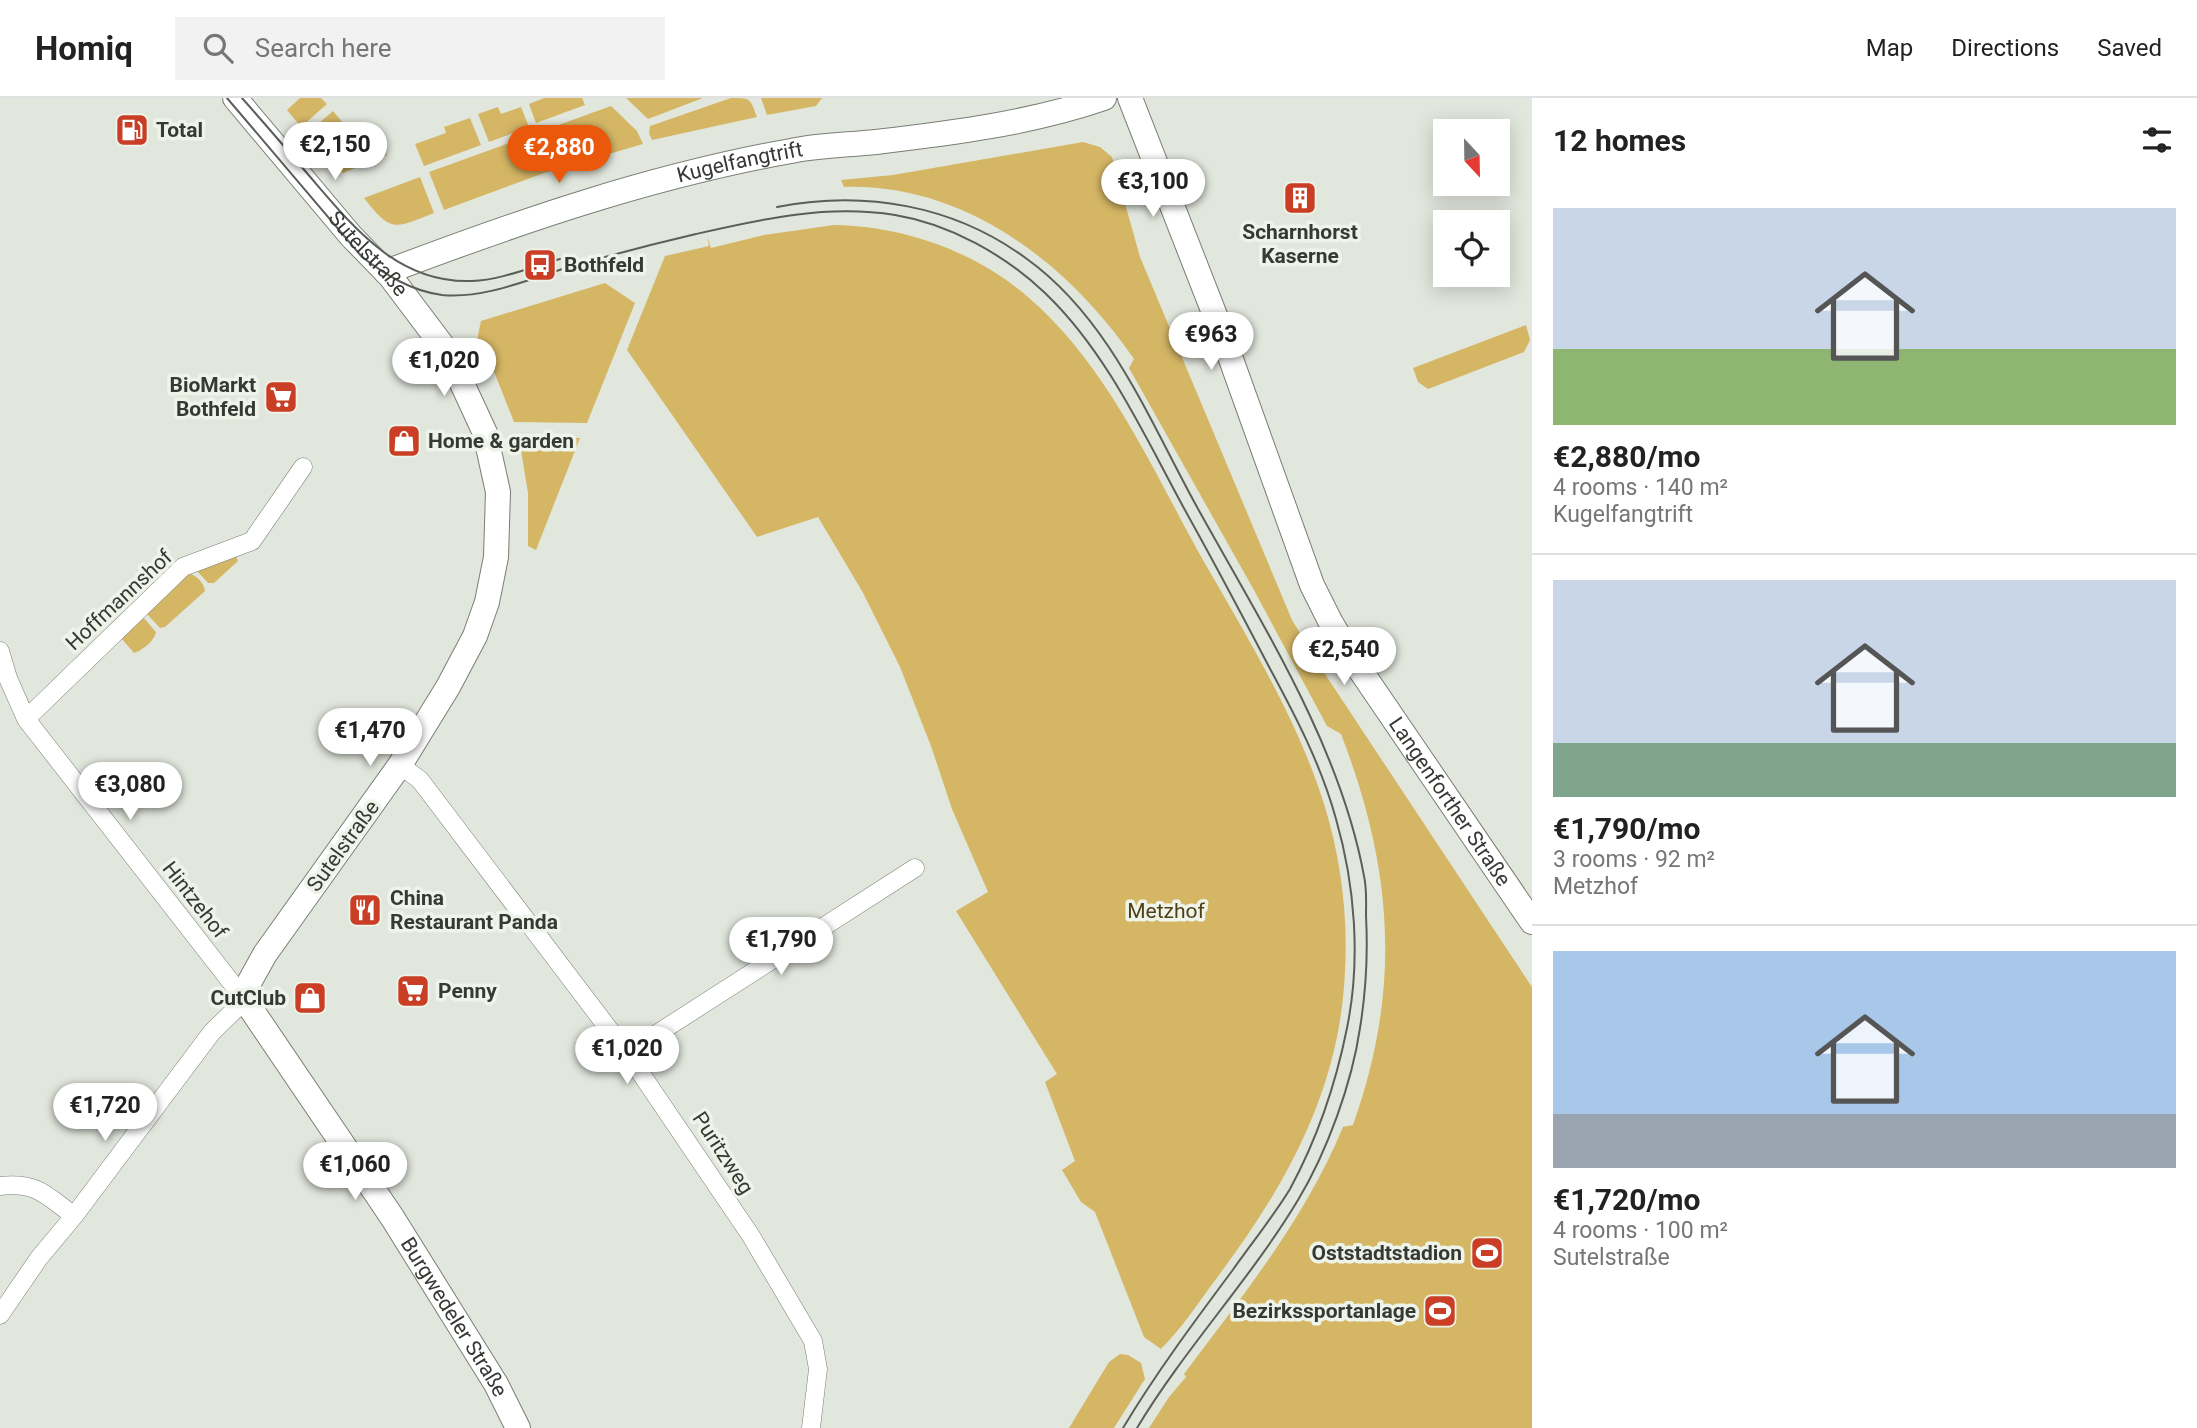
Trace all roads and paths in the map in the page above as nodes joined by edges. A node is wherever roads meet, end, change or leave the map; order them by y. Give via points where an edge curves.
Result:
1 (235, 98) edge
2 (1104, 98) edge
3 (1130, 98) edge
4 (386, 272) junction
5 (303, 467) dead end
6 (0, 651) edge
7 (26, 719) junction
8 (400, 765) junction
9 (915, 868) dead end
10 (1532, 922) edge
11 (245, 1000) junction
12 (627, 1053) junction
13 (0, 1186) edge
14 (75, 1216) junction
15 (0, 1315) edge
16 (518, 1428) edge
17 (811, 1428) edge

1 - 4 main road, Sutelstraße
2 - 4 main road, Kugelfangtrift via 1024,119 816,146 655,181 549,212
3 - 10 main road, Langenforther Straße via 1308,573 1331,623
4 - 8 main road, Sutelstraße via 448,353 485,433 498,492 496,557 475,636
5 - 7 street, Hoffmannshof via 252,541 183,567
6 - 7 street, Hintzehof
7 - 11 street, Hintzehof
8 - 11 main road, Sutelstraße via 265,954
8 - 12 street, Puritzweg via 420,780
9 - 12 street
11 - 14 street, Sutelstraße via 212,1032
11 - 16 main road, Burgwedeler Straße via 392,1217 497,1385
12 - 17 street, Puritzweg via 751,1236 813,1341 818,1369
13 - 14 street via 26,1184
14 - 15 street, Sutelstraße

